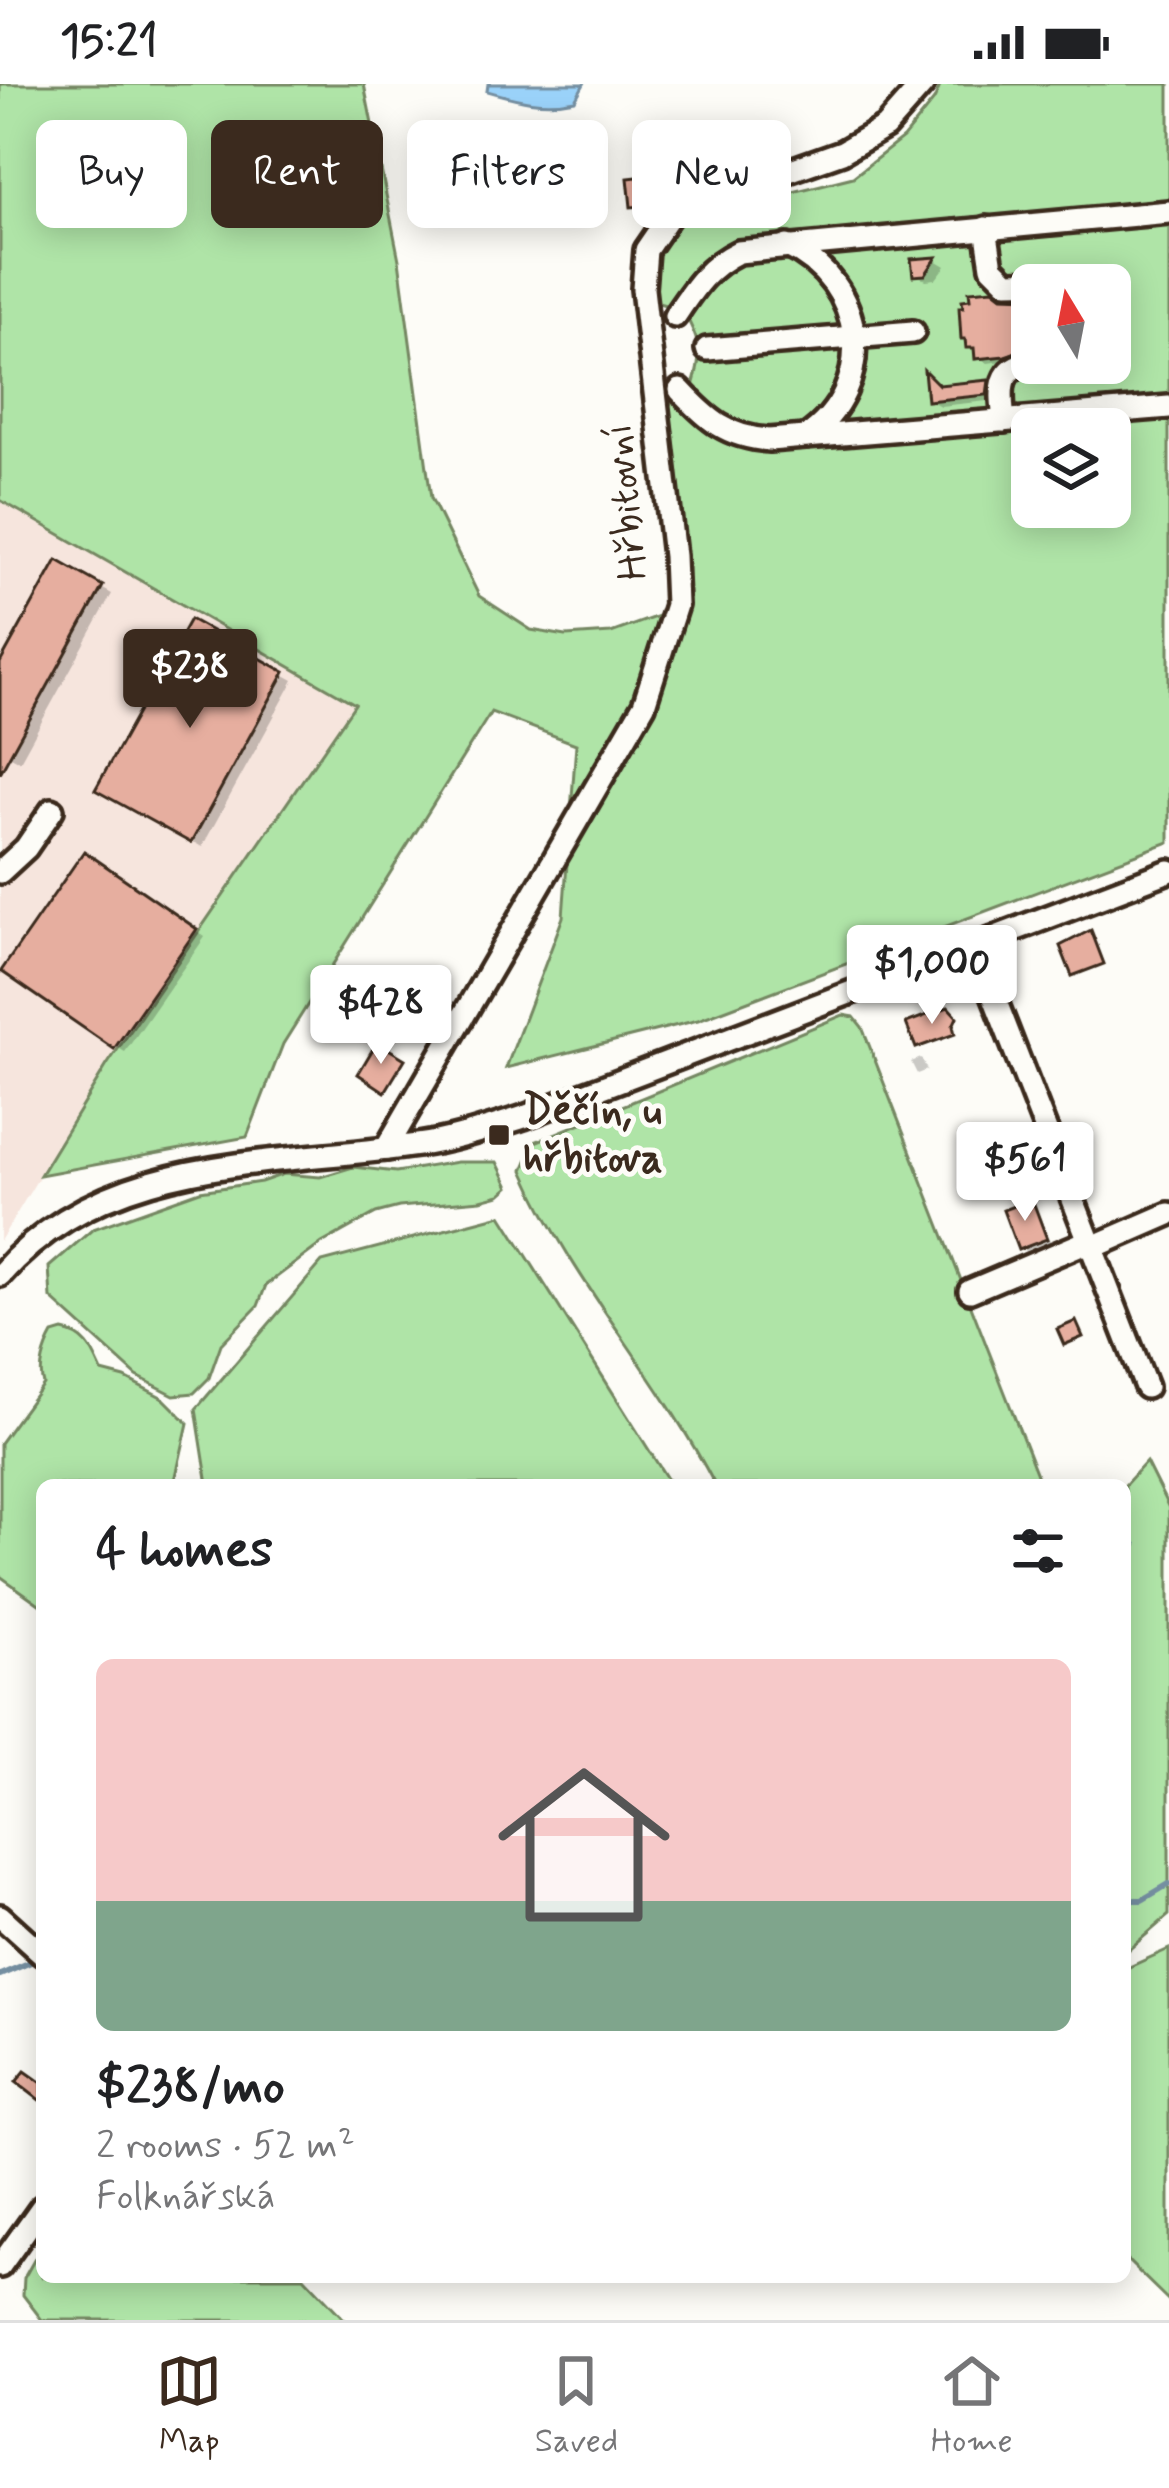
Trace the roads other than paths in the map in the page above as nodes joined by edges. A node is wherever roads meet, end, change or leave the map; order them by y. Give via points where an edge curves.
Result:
1 (923, 84) edge
2 (1169, 212) edge
3 (986, 228) junction
4 (787, 246) junction
5 (1011, 282) edge
6 (675, 316) dead end
7 (913, 332) dead end
8 (856, 337) junction
9 (707, 349) dead end
10 (1011, 369) edge
11 (680, 390) dead end
12 (1169, 407) edge
13 (1004, 421) junction
14 (806, 438) junction
15 (52, 811) dead end
16 (1169, 871) edge
17 (0, 872) edge
18 (973, 943) junction
19 (386, 1149) junction
20 (1169, 1214) edge
21 (1090, 1245) junction
22 (0, 1275) edge
23 (970, 1291) dead end
24 (1146, 1387) dead end
25 (0, 1916) edge
26 (36, 1949) edge
27 (36, 2215) edge
28 (0, 2266) edge

1 - 19 street, Hřbitovní via 885,128 842,152 672,212 646,250 676,605 644,705
2 - 3 street
3 - 4 street
3 - 5 street via 992,267
4 - 6 street via 719,261
4 - 8 street via 834,281
7 - 8 street
8 - 9 street
8 - 14 street via 845,394
10 - 13 street via 1000,386
11 - 14 street via 708,420 742,438
12 - 13 street
13 - 14 street
15 - 17 street
16 - 18 street
18 - 19 street via 524,1118
18 - 21 street
19 - 22 street via 248,1160 158,1180 50,1230
20 - 21 street
21 - 23 street
21 - 24 street
25 - 26 street
27 - 28 street

